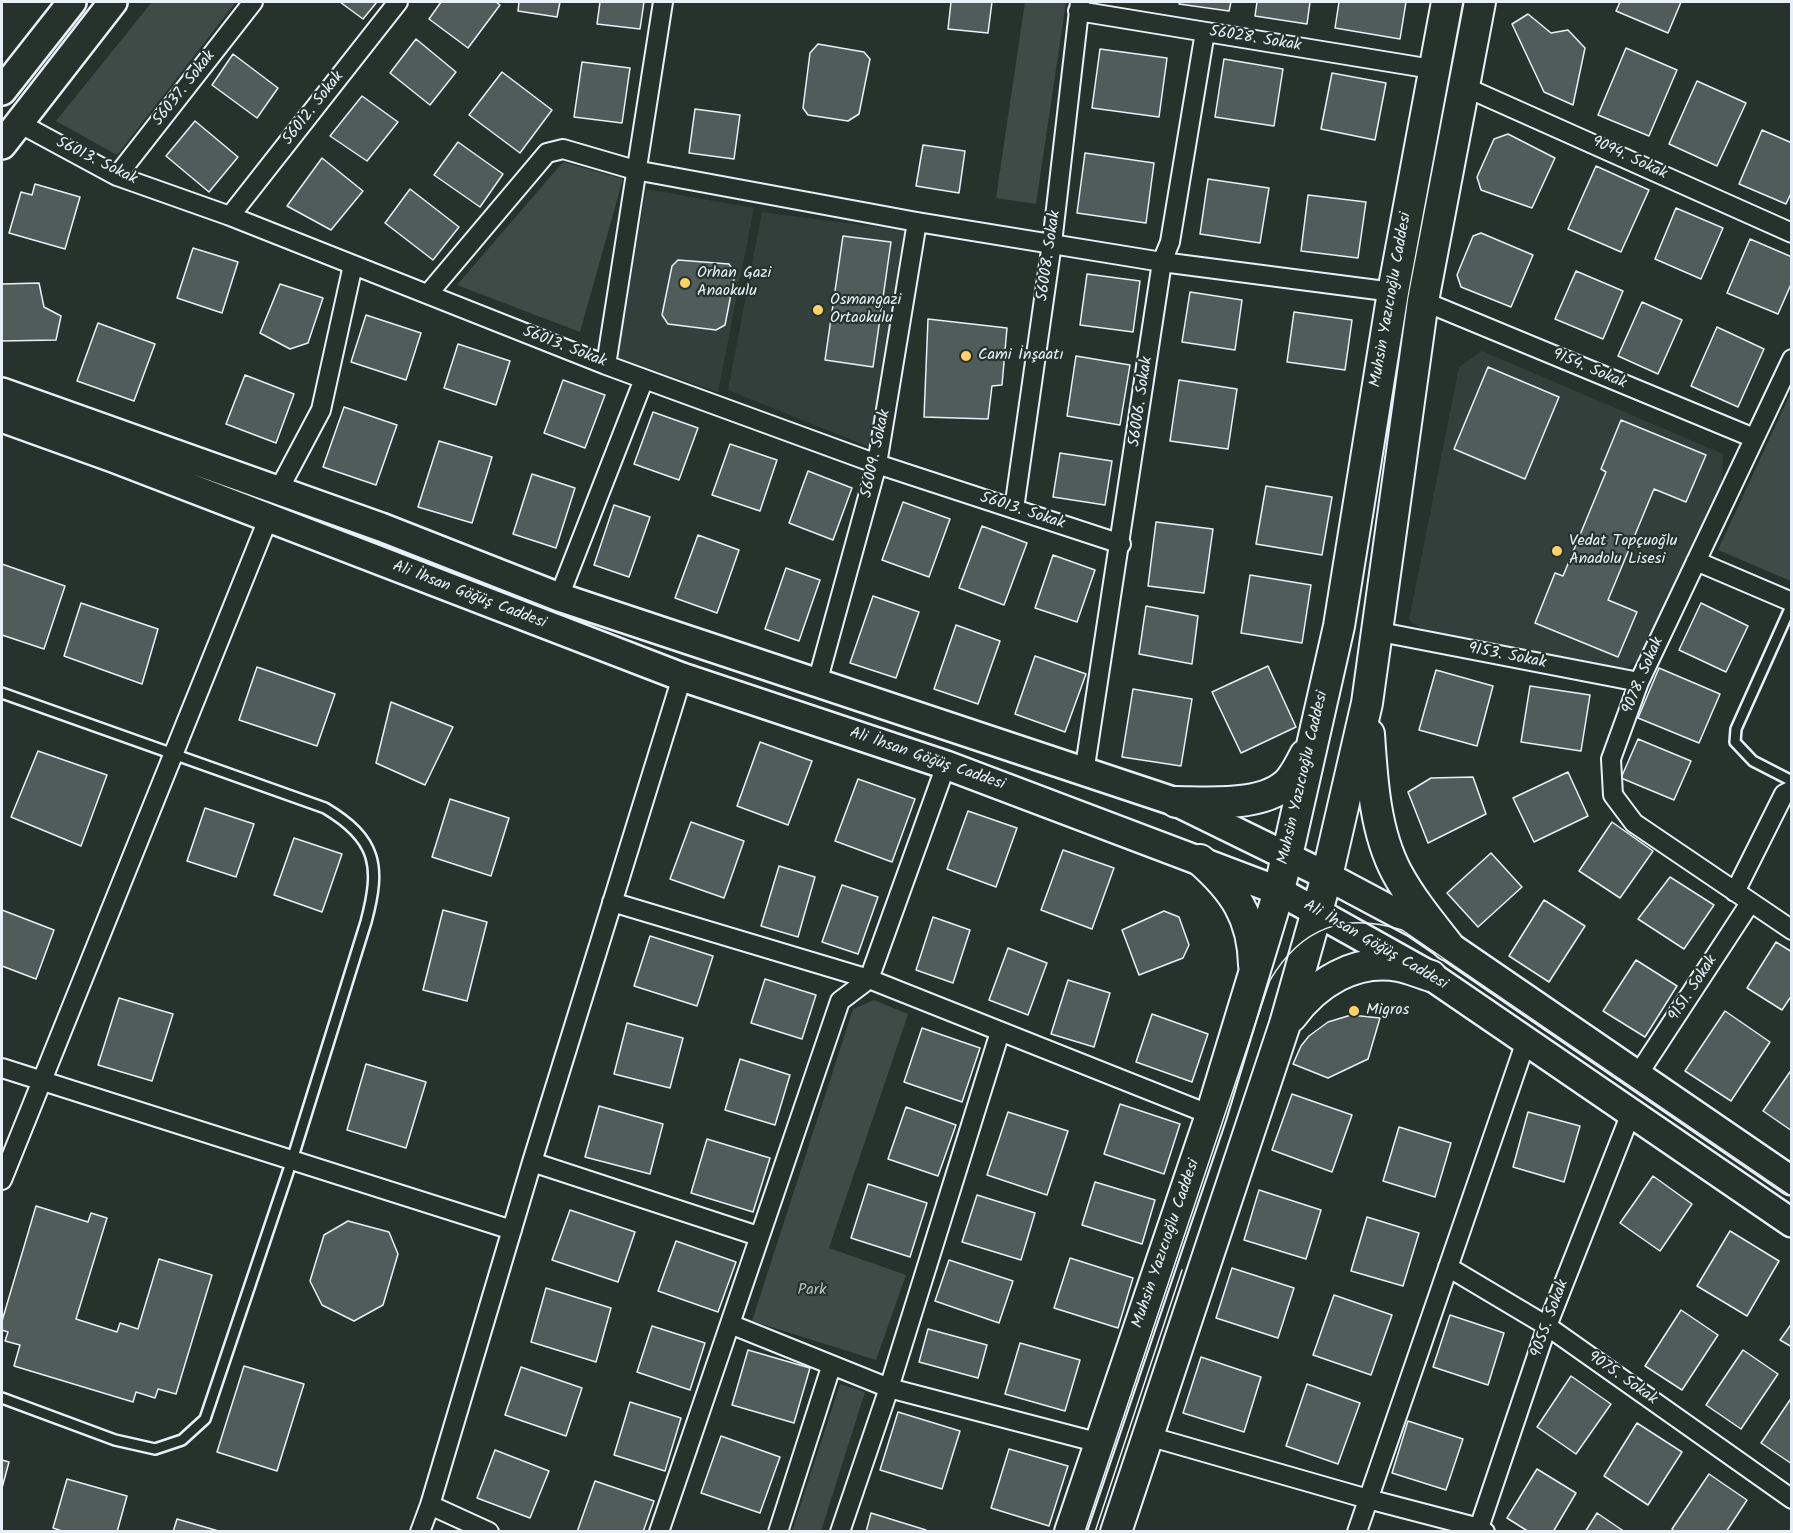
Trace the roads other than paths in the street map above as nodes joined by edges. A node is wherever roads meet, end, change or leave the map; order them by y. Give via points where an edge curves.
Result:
1 (72, 2) edge
2 (113, 2) edge
3 (253, 2) edge
4 (398, 2) edge
5 (663, 2) edge
6 (1446, 2) edge
7 (1480, 2) edge
8 (1079, 6) edge
9 (1205, 32) junction
10 (1432, 69) junction
11 (1466, 87) junction
12 (2, 91) edge
13 (19, 123) junction
14 (2, 145) edge
15 (635, 170) junction
16 (117, 176) junction
17 (230, 216) junction
18 (917, 222) junction
19 (1791, 233) edge
20 (1053, 243) junction
21 (1162, 262) junction
22 (353, 265) junction
23 (1393, 292) junction
24 (428, 294) junction
25 (1423, 301) junction
26 (1791, 359) edge
27 (606, 365) junction
28 (644, 379) junction
29 (2, 392) edge
30 (6, 422) edge
31 (1754, 438) junction
32 (877, 464) junction
33 (279, 491) junction
34 (1014, 509) junction
35 (268, 519) junction
36 (1121, 544) junction
37 (1696, 561) junction
38 (560, 597) junction
39 (1791, 603) edge
40 (1375, 631) junction
41 (682, 677) junction
42 (817, 682) junction
43 (1639, 682) junction
44 (2, 693) edge
45 (1367, 703) junction
46 (1312, 745) junction
47 (173, 752) junction
48 (946, 765) junction
49 (1084, 773) junction
50 (1791, 781) edge
51 (1791, 790) edge
52 (1176, 802) junction
53 (1286, 856) junction
54 (1200, 860) junction
55 (1327, 876) junction
56 (1279, 891) junction
57 (1743, 898) junction
58 (612, 902) junction
59 (1317, 911) junction
60 (1791, 930) edge
61 (1448, 945) junction
62 (1431, 976) junction
63 (868, 979) junction
64 (1254, 979) junction
65 (1285, 1024) junction
66 (1000, 1032) junction
67 (1526, 1041) junction
68 (2, 1068) edge
69 (1637, 1076) junction
70 (43, 1082) junction
71 (1631, 1113) junction
72 (1211, 1115) junction
73 (292, 1160) junction
74 (532, 1162) junction
75 (2, 1180) edge
76 (1791, 1181) edge
77 (1791, 1223) edge
78 (512, 1230) junction
79 (758, 1236) junction
80 (1448, 1267) junction
81 (729, 1324) junction
82 (1547, 1326) junction
83 (831, 1367) junction
84 (889, 1388) junction
85 (2, 1398) edge
86 (1148, 1436) junction
87 (1100, 1443) junction
88 (1368, 1499) junction
89 (1791, 1499) edge
90 (430, 1505) junction
91 (1482, 1530) edge
92 (420, 1532) edge
93 (489, 1532) edge
94 (659, 1532) edge
95 (778, 1532) edge
96 (840, 1532) edge
97 (1070, 1532) edge
98 (1116, 1532) edge
99 (1357, 1532) edge

1 - 12 main road
2 - 13 main road
3 - 16 street, 56037. Sokak
4 - 17 street, 56012. Sokak
5 - 15 street
6 - 10 main road, Muhsin Yazıcıoğlu Caddesi
7 - 11 main road, Muhsin Yazıcıoğlu Caddesi
8 - 9 street, 56028. Sokak
8 - 20 street, 56008. Sokak
9 - 10 street, 56028. Sokak
9 - 21 street, 56006. Sokak via 1170,243
10 - 23 main road, Muhsin Yazıcıoğlu Caddesi
11 - 19 street, 9094. Sokak
11 - 25 main road, Muhsin Yazıcıoğlu Caddesi
13 - 14 main road
13 - 16 street, 56013. Sokak
15 - 18 street
15 - 24 street via 563,149 547,153
15 - 27 street
16 - 17 street, 56013. Sokak
17 - 22 street, 56013. Sokak
18 - 20 street
18 - 32 street, 56009. Sokak
20 - 21 street
20 - 34 street, 56008. Sokak
21 - 23 street
21 - 36 street, 56006. Sokak
22 - 24 street, 56013. Sokak
22 - 33 street via 321,410
23 - 46 main road, Muhsin Yazıcıoğlu Caddesi via 1339,626
24 - 27 street, 56013. Sokak
25 - 31 street, 9154. Sokak
25 - 40 main road, Muhsin Yazıcıoğlu Caddesi
26 - 31 street, 9078. Sokak
27 - 28 street, 56013. Sokak
28 - 32 street, 56013. Sokak
28 - 38 street
29 - 33 main road, Ali İhsan Göğüş Caddesi
30 - 35 main road, Ali İhsan Göğüş Caddesi via 113,458
31 - 37 street, 9078. Sokak
32 - 34 street, 56013. Sokak
32 - 42 street, 56009. Sokak
33 - 38 main road, Ali İhsan Göğüş Caddesi
34 - 36 street, 56013. Sokak
35 - 41 main road, Ali İhsan Göğüş Caddesi
35 - 47 street
36 - 49 street, 56006. Sokak
37 - 39 street
37 - 43 street, 9078. Sokak
38 - 42 main road, Ali İhsan Göğüş Caddesi
39 - 50 lane via 1736,729 1735,742 1754,760
40 - 43 street, 9153. Sokak
40 - 45 main road, Muhsin Yazıcıoğlu Caddesi
41 - 48 main road, Ali İhsan Göğüş Caddesi
41 - 58 street
42 - 49 main road, Ali İhsan Göğüş Caddesi
43 - 57 street, 9078. Sokak via 1611,759 1613,795 1634,823
44 - 47 lane
45 - 55 main road, Muhsin Yazıcıoğlu Caddesi
45 - 61 main road via 1371,770 1380,826 1396,872
46 - 52 main road via 1290,781 1264,797
46 - 53 main road, Muhsin Yazıcıoğlu Caddesi
47 - 70 street
47 - 73 lane via 325,808 348,822 365,842 374,865 373,896 366,922
48 - 54 main road, Ali İhsan Göğüş Caddesi
48 - 63 street
49 - 52 main road, Ali İhsan Göğüş Caddesi
51 - 57 street, 9151. Sokak via 1784,794
52 - 53 main road, Ali İhsan Göğüş Caddesi
53 - 55 main road, Ali İhsan Göğüş Caddesi
53 - 56 main road, Muhsin Yazıcıoğlu Caddesi
54 - 56 main road, Ali İhsan Göğüş Caddesi
54 - 64 main road via 1226,883 1244,912 1254,945
55 - 59 main road, Muhsin Yazıcıoğlu Caddesi
55 - 61 main road, Ali İhsan Göğüş Caddesi
56 - 59 main road, Ali İhsan Göğüş Caddesi
56 - 64 main road, Muhsin Yazıcıoğlu Caddesi
57 - 60 street, 9078. Sokak
57 - 69 street, 9151. Sokak
58 - 63 street
58 - 74 street
59 - 62 main road, Ali İhsan Göğüş Caddesi
59 - 65 main road, Muhsin Yazıcıoğlu Caddesi
61 - 69 main road, Ali İhsan Göğüş Caddesi
62 - 65 main road via 1398,966 1365,966 1333,977 1306,997
62 - 67 main road, Ali İhsan Göğüş Caddesi
63 - 66 street
63 - 79 street via 840,1001
64 - 72 main road, Muhsin Yazıcıoğlu Caddesi
65 - 86 main road, Muhsin Yazıcıoğlu Caddesi
66 - 72 street
66 - 84 street
67 - 71 main road, Ali İhsan Göğüş Caddesi
67 - 80 street
68 - 70 street
69 - 76 main road, Ali İhsan Göğüş Caddesi
70 - 73 street
70 - 75 street
71 - 77 main road, Ali İhsan Göğüş Caddesi
71 - 82 street, 9055. Sokak
72 - 87 main road, Muhsin Yazıcıoğlu Caddesi
73 - 78 street
73 - 85 lane via 205,1419 182,1440 155,1449 115,1440
74 - 78 street
74 - 79 street
78 - 90 street
79 - 81 street
80 - 82 street, 9075. Sokak
80 - 88 street
81 - 83 street
81 - 94 street
82 - 89 street, 9075. Sokak
82 - 91 street, 9055. Sokak
83 - 84 street
83 - 95 street
84 - 87 street
84 - 96 street
86 - 88 street
86 - 98 main road, Muhsin Yazıcıoğlu Caddesi
87 - 97 main road, Muhsin Yazıcıoğlu Caddesi
88 - 91 street
88 - 99 street
90 - 92 street
90 - 93 street

